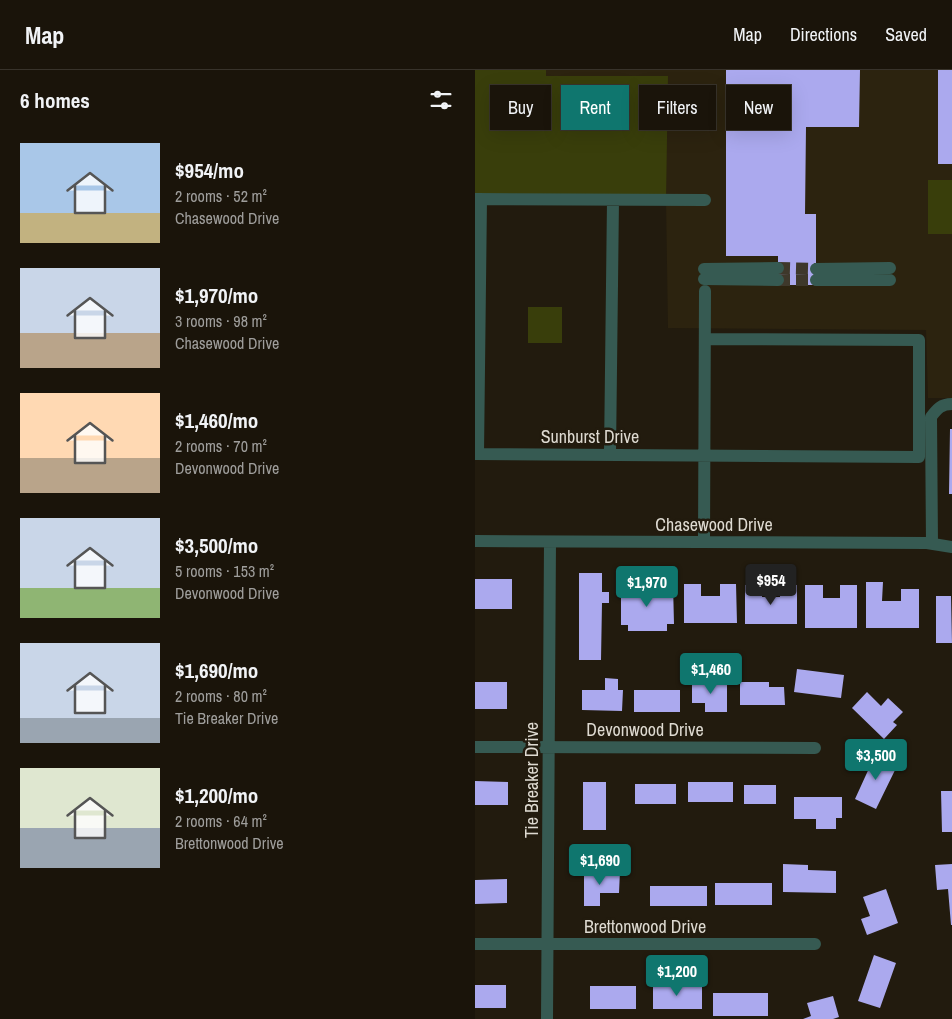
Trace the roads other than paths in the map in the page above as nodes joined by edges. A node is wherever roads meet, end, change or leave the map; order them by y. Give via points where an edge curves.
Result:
1 (478, 199) edge
2 (613, 200) junction
3 (705, 200) dead end
4 (778, 274) tunnel mouth
5 (817, 274) tunnel mouth
6 (890, 274) dead end
7 (705, 339) junction
8 (952, 404) edge
9 (477, 454) edge
10 (610, 454) junction
11 (704, 455) junction
12 (475, 541) edge
13 (550, 542) junction
14 (704, 542) junction
15 (931, 544) junction
16 (952, 547) edge
17 (475, 747) edge
18 (550, 748) junction
19 (815, 748) dead end
20 (475, 944) edge
21 (547, 944) junction
22 (815, 944) dead end
23 (547, 1019) edge

1 - 2 street
1 - 9 street
2 - 3 street
2 - 10 street
4 - 7 street via 705,280
5 - 6 street
7 - 11 street
7 - 11 street, Sunburst Drive via 919,340 919,457
8 - 15 street via 938,408 931,417
9 - 10 street, Sunburst Drive
10 - 11 street, Sunburst Drive
11 - 14 street
12 - 13 street, Chasewood Drive
13 - 14 street, Chasewood Drive
13 - 18 street, Tie Breaker Drive
14 - 15 street, Chasewood Drive
15 - 16 street, Chasewood Drive
17 - 18 street, Devonwood Drive
18 - 19 street, Devonwood Drive
18 - 21 street, Tie Breaker Drive
20 - 21 street, Brettonwood Drive
21 - 22 street, Brettonwood Drive
21 - 23 street, Tie Breaker Drive

